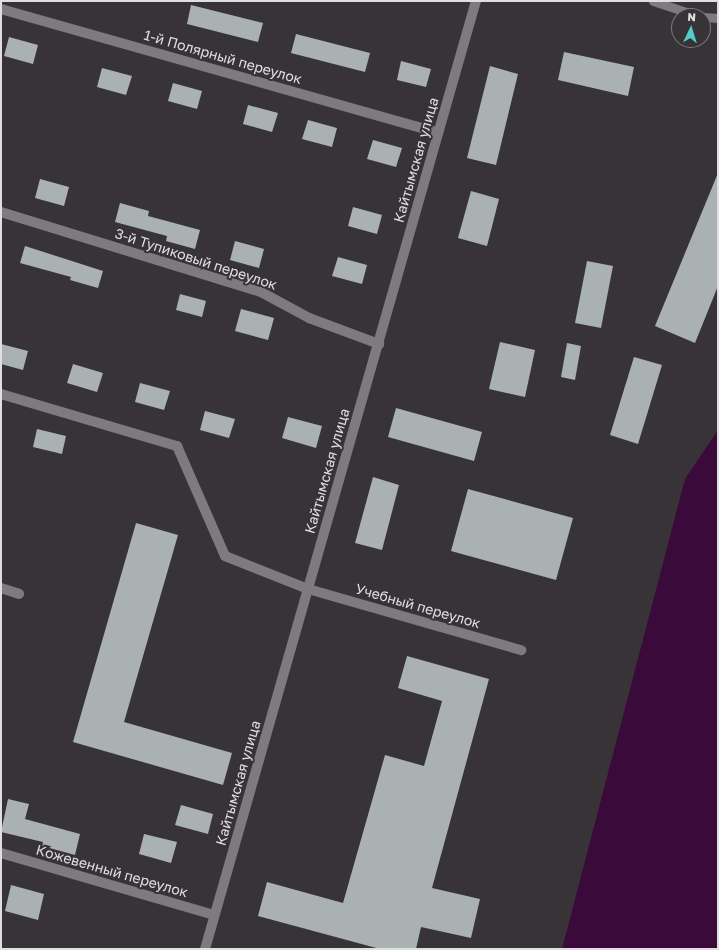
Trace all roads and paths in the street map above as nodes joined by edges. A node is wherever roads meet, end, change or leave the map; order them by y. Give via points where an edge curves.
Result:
1 (476, 1) edge
2 (653, 1) edge
3 (674, 8) edge
4 (1, 9) edge
5 (438, 133) junction
6 (1, 212) edge
7 (379, 344) junction
8 (1, 394) edge
9 (1, 588) edge
10 (308, 589) junction
11 (19, 594) dead end
12 (520, 650) dead end
13 (1, 853) edge
14 (214, 915) junction
15 (205, 949) edge

1 - 5 street, Кайтымская улица
2 - 3 lane
4 - 5 street, 1-й Полярный переулок
5 - 7 street, Кайтымская улица
6 - 7 street, 3-й Тупиковый переулок via 261,292 309,318
7 - 10 street, Кайтымская улица
8 - 10 street, Учебный переулок via 177,446 225,556
9 - 11 street
10 - 12 street, Учебный переулок
10 - 14 street, Кайтымская улица
13 - 14 street, Кожевенный переулок
14 - 15 street, Кайтымская улица

